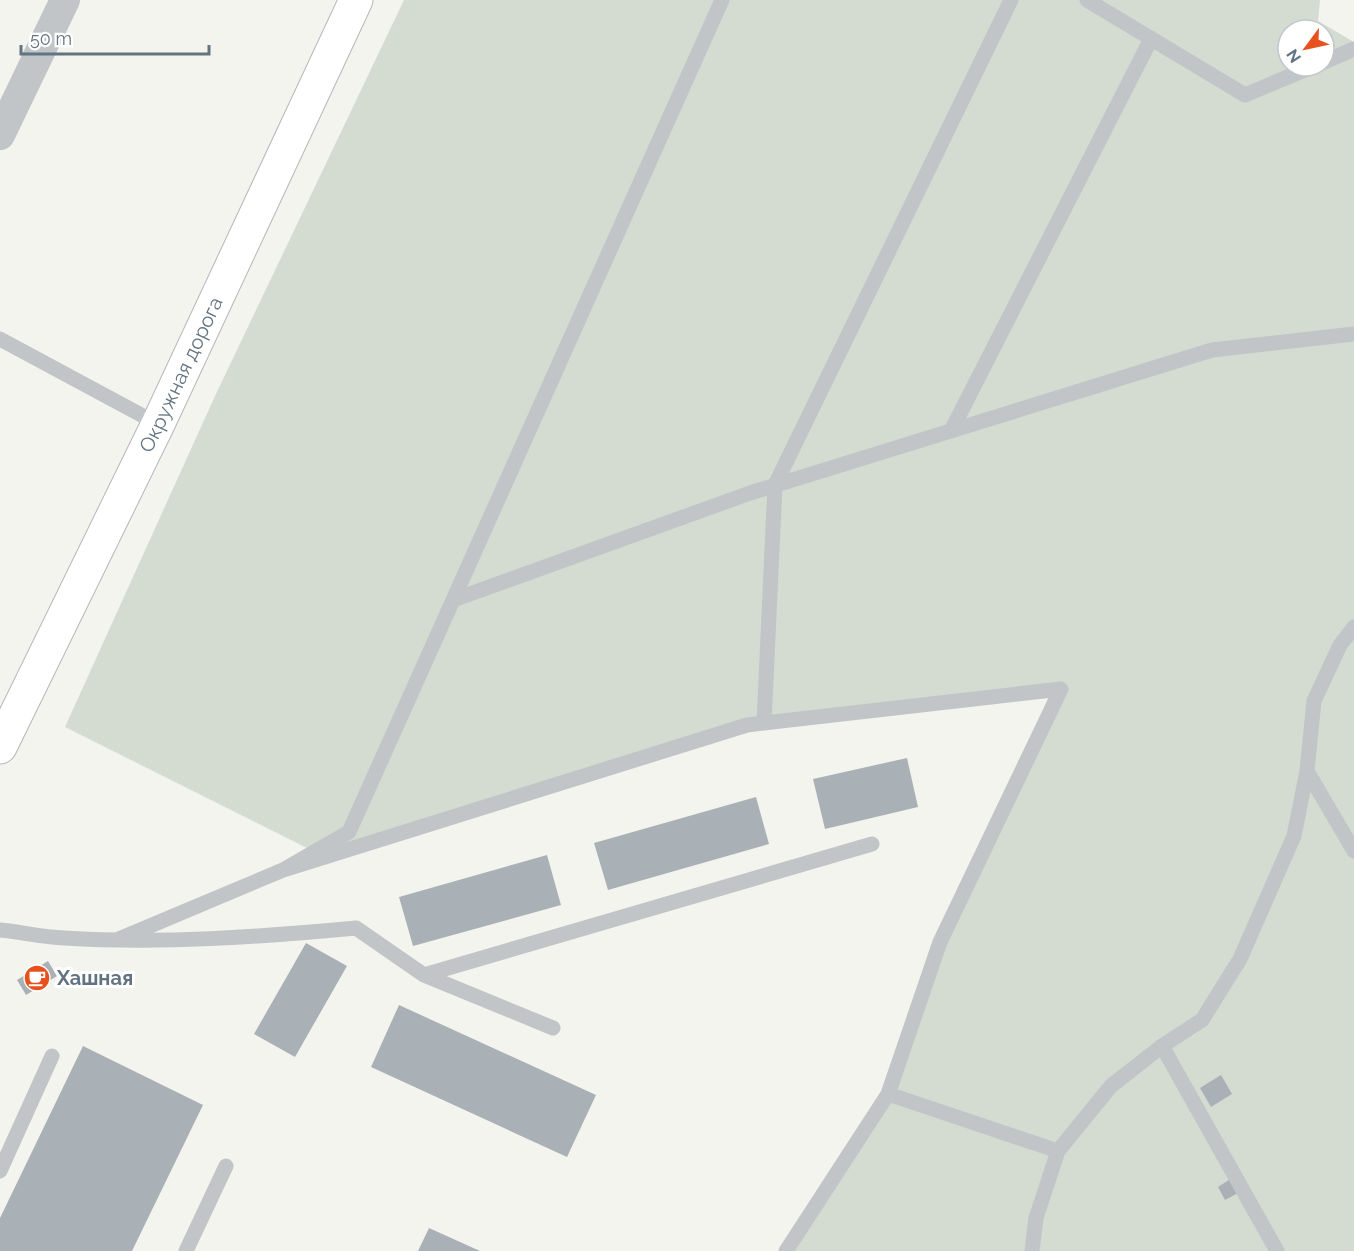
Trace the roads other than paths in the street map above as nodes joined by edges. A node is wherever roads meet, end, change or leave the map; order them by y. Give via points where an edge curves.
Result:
1 (65, 0) edge
2 (356, 0) edge
3 (722, 0) edge
4 (1011, 0) edge
5 (1087, 0) edge
6 (1151, 39) junction
7 (1354, 49) edge
8 (1336, 57) edge
9 (1285, 78) edge
10 (0, 135) edge
11 (1354, 334) edge
12 (0, 339) edge
13 (158, 424) junction
14 (951, 431) junction
15 (775, 486) junction
16 (453, 600) junction
17 (1354, 627) edge
18 (7, 711) edge
19 (764, 723) junction
20 (0, 747) edge
21 (1307, 771) junction
22 (872, 844) dead end
23 (1354, 851) edge
24 (283, 870) junction
25 (0, 930) edge
26 (119, 939) junction
27 (424, 975) junction
28 (554, 1028) dead end
29 (1162, 1046) junction
30 (52, 1056) dead end
31 (888, 1094) junction
32 (1058, 1151) junction
33 (226, 1166) dead end
34 (0, 1171) edge
35 (186, 1251) edge
36 (786, 1251) edge
37 (1032, 1251) edge
38 (1277, 1251) edge

1 - 10 street
2 - 13 highway, Окружная дорога
3 - 16 lane
4 - 15 lane
5 - 6 lane
6 - 9 lane via 1245,95
6 - 14 lane
7 - 8 lane
11 - 14 lane via 1212,350
12 - 13 lane
13 - 18 highway, Окружная дорога
14 - 15 lane
15 - 16 lane
15 - 19 lane
16 - 24 lane via 349,832
17 - 21 lane via 1340,645 1314,701
18 - 20 highway, Окружная дорога
19 - 24 lane via 747,725
19 - 31 lane via 1061,689 940,942
21 - 23 lane
21 - 29 lane via 1294,836 1240,959 1202,1020
22 - 27 lane
24 - 26 lane
25 - 26 lane via 63,938
26 - 27 lane via 166,940 357,928
27 - 28 lane
29 - 32 lane via 1111,1086
29 - 38 lane
30 - 34 lane
31 - 32 lane
31 - 36 lane
32 - 37 lane via 1036,1218
33 - 35 lane

